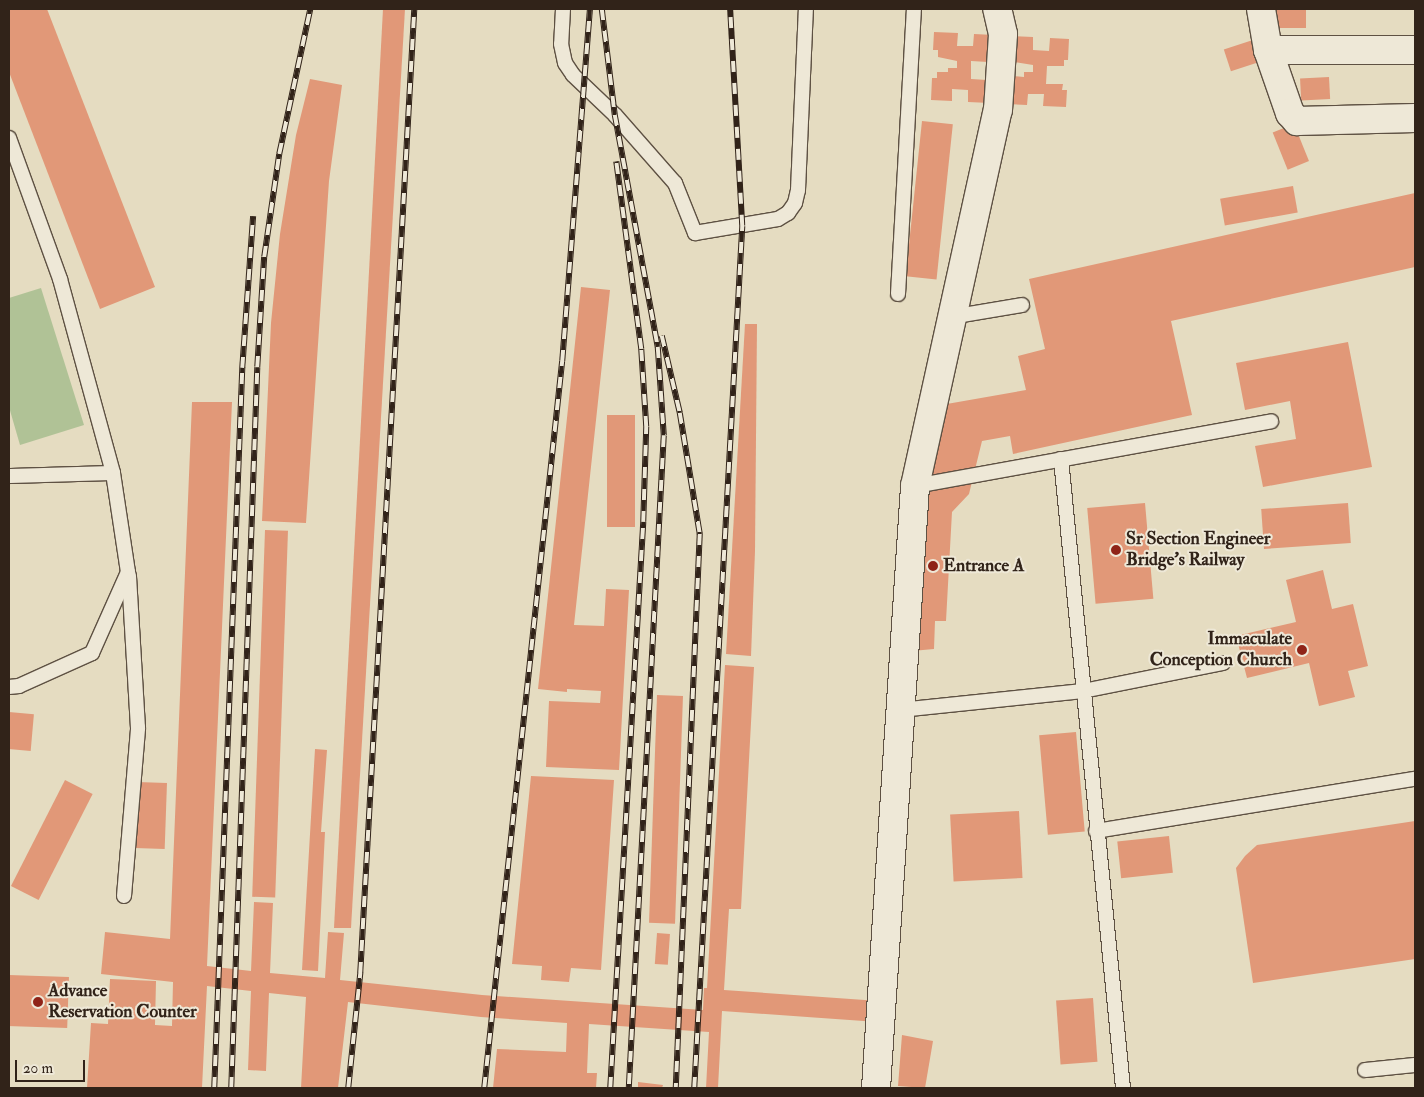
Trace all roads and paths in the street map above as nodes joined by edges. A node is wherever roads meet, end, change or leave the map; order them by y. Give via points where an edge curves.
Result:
1 (563, 9) edge
2 (806, 9) edge
3 (914, 9) edge
4 (998, 9) edge
5 (1261, 9) edge
6 (1268, 50) junction
7 (1415, 50) edge
8 (1415, 118) edge
9 (9, 138) edge
10 (898, 294) dead end
11 (1022, 305) dead end
12 (951, 317) junction
13 (1271, 421) dead end
14 (1061, 459) junction
15 (113, 473) junction
16 (9, 476) edge
17 (914, 486) junction
18 (128, 572) junction
19 (1223, 663) dead end
20 (9, 687) edge
21 (1083, 692) junction
22 (900, 710) junction
23 (1415, 779) edge
24 (1096, 831) junction
25 (124, 896) dead end
26 (1415, 1065) edge
27 (1365, 1070) dead end
28 (876, 1088) edge
29 (1123, 1088) edge

1 - 2 lane via 561,44 565,63 675,184 695,233 778,218 788,213 795,203
3 - 10 lane
4 - 12 street via 1004,34 998,110
5 - 6 street
6 - 7 street
6 - 8 street via 1290,113 1297,121
9 - 15 lane via 60,279
11 - 12 lane
12 - 17 street
13 - 14 lane
14 - 17 lane
14 - 21 lane
15 - 16 lane
15 - 18 lane
17 - 22 street
18 - 20 lane via 92,653 19,686
18 - 25 lane via 138,728
19 - 21 lane
21 - 22 lane
21 - 24 lane
22 - 28 street
23 - 24 lane
24 - 29 lane
26 - 27 lane

